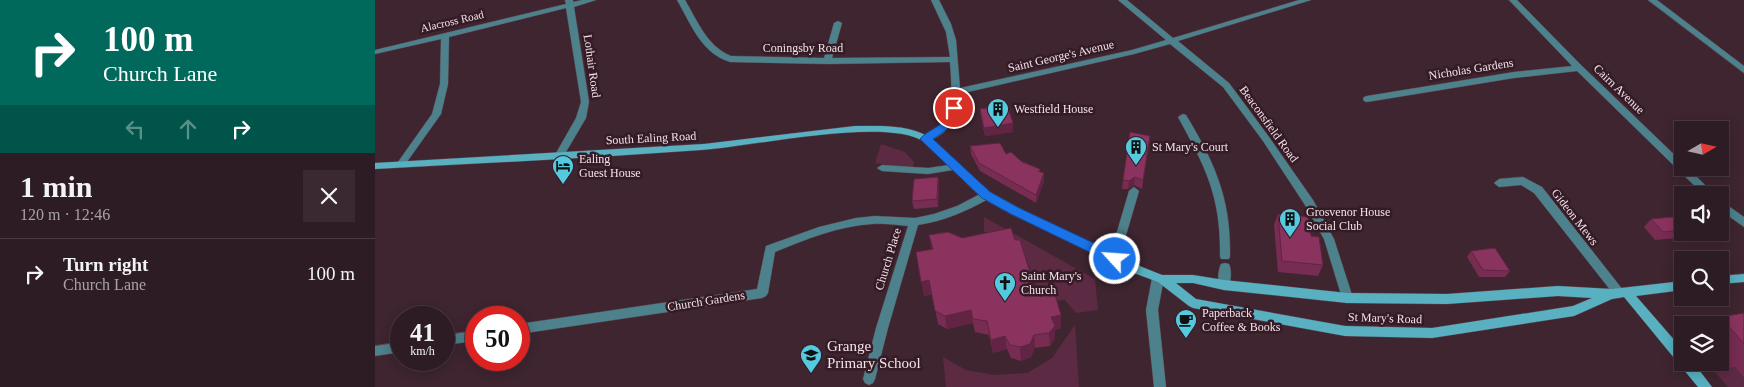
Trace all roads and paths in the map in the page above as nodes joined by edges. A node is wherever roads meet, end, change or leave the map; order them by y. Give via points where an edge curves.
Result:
1 (592, 0) edge
2 (681, 0) edge
3 (935, 0) edge
4 (1122, 0) edge
5 (1307, 0) edge
6 (1513, 0) edge
7 (1652, 0) edge
8 (570, 3) edge
9 (838, 23) dead end
10 (445, 34) junction
11 (1171, 40) junction
12 (375, 52) edge
13 (954, 59) junction
14 (827, 60) junction
15 (1579, 68) junction
16 (1744, 70) edge
17 (955, 92) junction
18 (1367, 99) dead end
19 (1183, 117) dead end
20 (926, 139) junction
21 (561, 154) junction
22 (401, 164) junction
23 (375, 166) edge
24 (956, 167) junction
25 (882, 168) dead end
26 (1499, 183) dead end
27 (1701, 186) edge
28 (1134, 191) dead end
29 (986, 195) junction
30 (1729, 211) edge
31 (914, 222) junction
32 (1744, 223) edge
33 (1115, 259) junction
34 (1744, 278) edge
35 (1160, 279) junction
36 (1729, 279) edge
37 (1224, 285) junction
38 (1674, 286) edge
39 (1619, 293) junction
40 (1347, 298) junction
41 (530, 327) edge
42 (390, 349) edge
43 (375, 351) edge
44 (1674, 351) edge
45 (1693, 371) edge
46 (869, 379) dead end
47 (1160, 387) edge
48 (1706, 387) edge

1 - 8 street, Alacross Road
2 - 14 street, Coningsby Road via 708,47 719,55 747,60
3 - 13 street via 949,30
4 - 11 street, Beaconsfield Road
5 - 11 street, Saint George's Avenue
6 - 15 street, Cairn Avenue
7 - 16 street
8 - 10 street, Alacross Road
8 - 21 street, Lothair Road via 585,102 581,118
9 - 14 street
10 - 12 street, Alacross Road
10 - 22 street via 445,84 436,114
11 - 17 street, Saint George's Avenue via 1134,52
11 - 40 street, Beaconsfield Road via 1226,85 1266,139 1329,239
13 - 14 street, Coningsby Road
13 - 17 street
15 - 18 street, Nicholas Gardens
15 - 27 street, Cairn Avenue
17 - 20 street via 951,118
19 - 37 street via 1218,186 1227,232
20 - 21 main road, South Ealing Road via 916,133 855,129 704,147
20 - 24 main road, St Mary's Road
21 - 22 main road, South Ealing Road
22 - 23 main road, South Ealing Road
24 - 25 street via 928,172
24 - 29 main road, St Mary's Road
26 - 39 street, Gideon Mews via 1523,181 1538,190
28 - 33 street
29 - 31 street, Church Place via 939,217
29 - 33 main road, St Mary's Road
30 - 32 street
31 - 41 street, Church Gardens via 872,219 835,225 770,249 762,293
31 - 46 street, Church Place
33 - 35 main road, St Mary's Road
34 - 36 main road
35 - 37 main road, St Mary's Road via 1193,279
35 - 39 main road, St Mary's Road via 1193,302 1213,307 1345,331 1390,333 1432,333 1574,311
35 - 47 street via 1152,310
37 - 40 main road, St Mary's Road
38 - 39 main road, St Mary's Road
39 - 40 main road, St Mary's Road via 1558,291 1447,299
39 - 44 main road
42 - 43 street
45 - 48 main road

